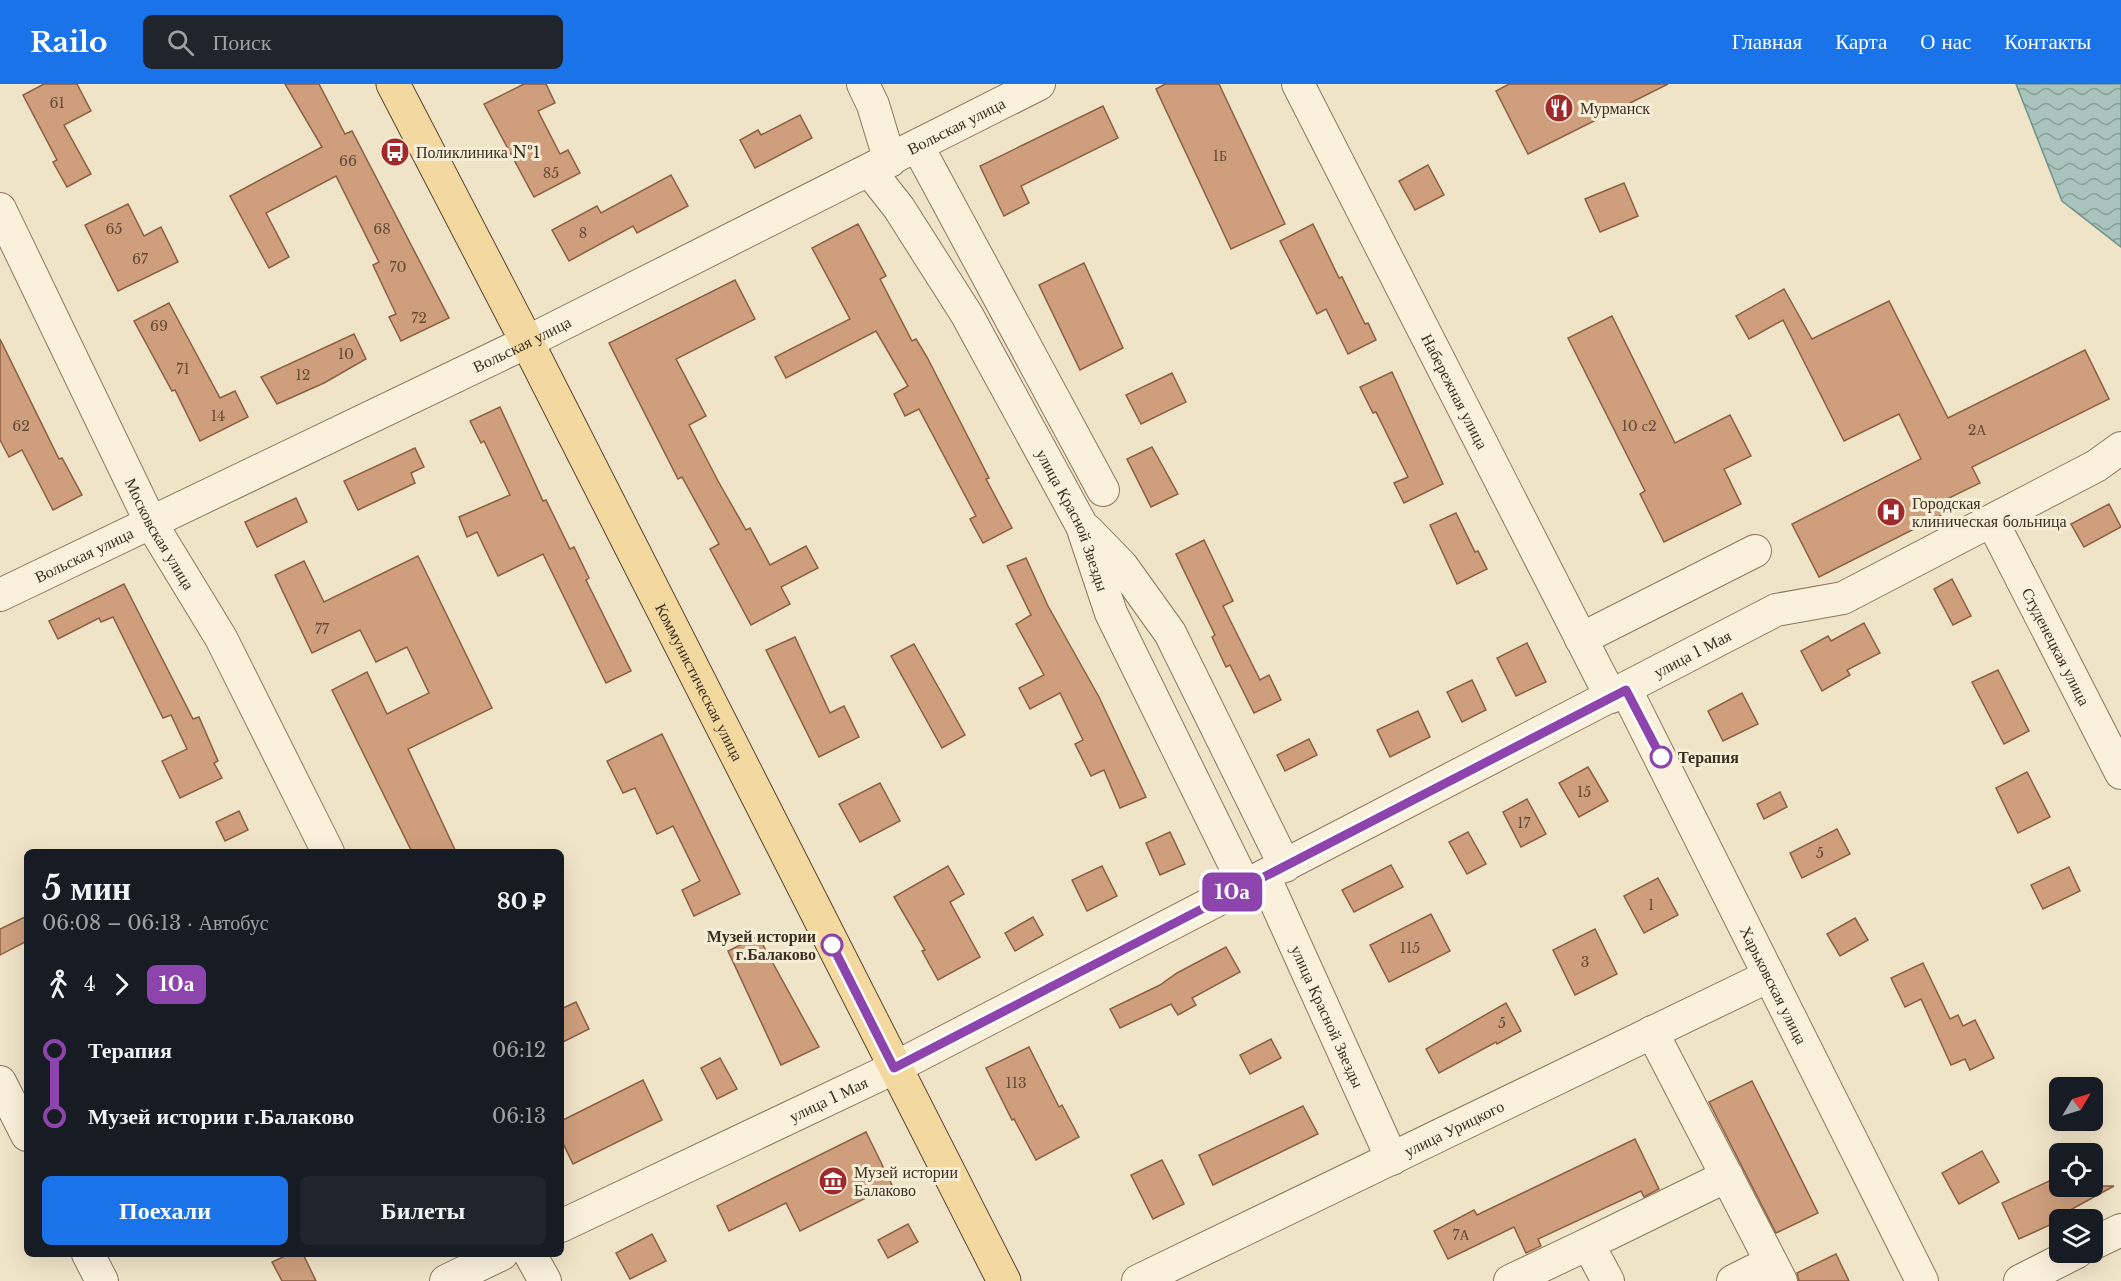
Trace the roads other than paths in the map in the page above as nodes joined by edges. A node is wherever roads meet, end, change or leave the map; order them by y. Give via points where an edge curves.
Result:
1 (393, 84) edge
2 (863, 84) edge
3 (1039, 84) edge
4 (1298, 84) edge
5 (918, 147) junction
6 (880, 166) junction
7 (0, 209) edge
8 (527, 342) junction
9 (2121, 448) edge
10 (1103, 490) dead end
11 (1992, 521) junction
12 (151, 523) junction
13 (1082, 526) junction
14 (1755, 551) dead end
15 (0, 595) edge
16 (1581, 639) junction
17 (1619, 694) junction
18 (2121, 773) edge
19 (326, 849) edge
20 (1265, 876) junction
21 (1769, 976) junction
22 (1652, 1032) junction
23 (894, 1068) junction
24 (0, 1082) edge
25 (24, 1129) edge
26 (1392, 1159) junction
27 (1727, 1176) junction
28 (564, 1225) edge
29 (2121, 1230) edge
30 (2103, 1239) edge
31 (1588, 1244) junction
32 (90, 1257) edge
33 (496, 1257) edge
34 (532, 1257) edge
35 (2055, 1263) edge
36 (1776, 1271) edge
37 (102, 1281) edge
38 (446, 1281) edge
39 (546, 1281) edge
40 (1004, 1281) edge
41 (1138, 1281) edge
42 (1510, 1281) edge
43 (1608, 1281) edge
44 (1733, 1281) edge
45 (1922, 1281) edge
46 (2020, 1281) edge

1 - 8 main road, Коммунистическая улица
2 - 6 street, улица Красной Звезды via 873,105
3 - 5 street, Вольская улица
4 - 16 street, Набережная улица
5 - 6 street, Вольская улица
5 - 10 street
6 - 8 street, Вольская улица
6 - 13 street, улица Красной Звезды via 899,208 967,315
7 - 12 street, Московская улица
8 - 12 street, Вольская улица
8 - 23 main road, Коммунистическая улица
9 - 11 street, улица 1 Мая via 2096,466
11 - 17 street, улица 1 Мая via 1843,598 1776,610
11 - 18 street, Студенецкая улица
12 - 15 street, Вольская улица
12 - 19 street, Московская улица via 221,638
13 - 20 street, улица Красной Звезды via 1111,613
13 - 20 street via 1122,566 1170,633
14 - 16 street
16 - 17 street, Набережная улица
17 - 20 street, улица 1 Мая
17 - 21 street, Харьковская улица
20 - 23 street, улица 1 Мая
20 - 26 street, улица Красной Звезды
21 - 22 street, улица Урицкого
21 - 45 street, Харьковская улица
22 - 26 street, улица Урицкого
22 - 27 street
23 - 28 street, улица 1 Мая
23 - 40 main road, Коммунистическая улица
24 - 25 street
26 - 41 street, улица Урицкого
27 - 31 street
27 - 36 street
29 - 30 street
31 - 42 street
31 - 43 street
32 - 37 street
33 - 38 street
34 - 39 street
35 - 46 street
36 - 44 street

